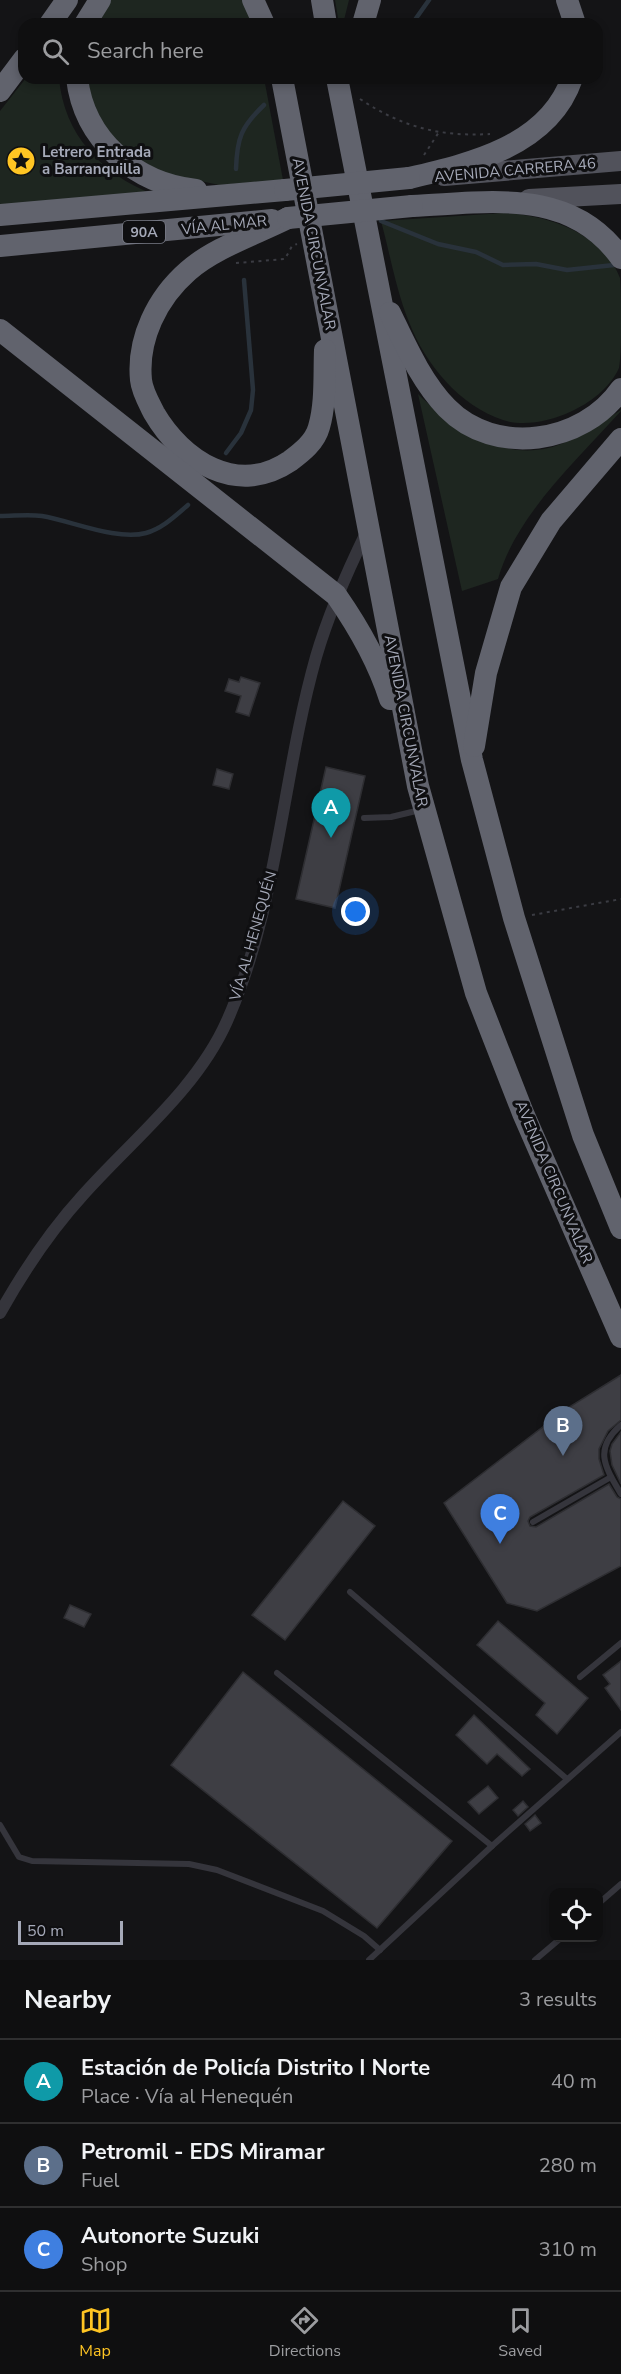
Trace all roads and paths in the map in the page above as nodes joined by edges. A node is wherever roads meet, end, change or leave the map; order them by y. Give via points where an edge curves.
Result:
1 (67, 0) edge
2 (100, 0) edge
3 (253, 0) edge
4 (267, 0) edge
5 (322, 0) edge
6 (370, 0) edge
7 (567, 0) edge
8 (54, 18) edge
9 (89, 18) edge
10 (261, 18) edge
11 (271, 18) edge
12 (325, 18) edge
13 (365, 18) edge
14 (573, 18) edge
15 (18, 66) edge
16 (78, 84) edge
17 (283, 84) edge
18 (345, 84) edge
19 (347, 84) edge
20 (569, 84) edge
21 (0, 91) edge
22 (491, 134) dead end
23 (621, 161) edge
24 (409, 178) junction
25 (285, 190) junction
26 (621, 194) edge
27 (412, 206) junction
28 (0, 215) edge
29 (288, 218) junction
30 (314, 240) junction
31 (0, 246) edge
32 (621, 258) edge
33 (230, 264) dead end
34 (376, 282) junction
35 (326, 300) junction
36 (0, 330) edge
37 (621, 389) edge
38 (621, 439) edge
39 (368, 528) junction
40 (336, 595) junction
41 (472, 760) junction
42 (418, 786) junction
43 (424, 809) junction
44 (364, 818) dead end
45 (621, 898) edge
46 (514, 918) junction
47 (592, 1158) junction
48 (621, 1206) edge
49 (621, 1228) edge
50 (0, 1313) edge
51 (621, 1337) edge
52 (621, 1425) edge
53 (611, 1477) junction
54 (621, 1494) edge
55 (533, 1522) dead end
56 (350, 1592) dead end
57 (621, 1643) edge
58 (277, 1673) dead end
59 (580, 1677) dead end
60 (621, 1732) edge
61 (567, 1779) junction
62 (0, 1825) edge
63 (492, 1846) junction
64 (621, 1884) edge
65 (603, 1900) edge
66 (556, 1942) edge
67 (380, 1950) junction
68 (369, 1960) edge
69 (536, 1960) edge

1 - 8 highway
2 - 9 highway
3 - 10 highway
4 - 11 highway
5 - 12 highway
6 - 13 highway
7 - 14 highway
15 - 21 highway
16 - 25 highway via 97,134 121,160 150,178 179,188 212,192
17 - 30 highway, AVENIDA CIRCUNVALAR
18 - 34 highway via 345,120
19 - 22 path via 381,114 420,129 460,136
20 - 24 highway, VÍA AL MAR via 553,114 514,144 470,164
23 - 24 main road, AVENIDA CARRERA 46
24 - 25 highway, VÍA AL MAR / 90A, bridge
25 - 28 highway, VÍA AL MAR / 90A
26 - 27 main road, AVENIDA CARRERA 46
27 - 29 highway, VÍA AL MAR / 90A, bridge
27 - 32 highway, VÍA AL MAR via 521,202 544,205 593,229
29 - 31 highway, VÍA AL MAR / 90A
29 - 35 highway via 204,259 176,282 152,318 140,354 141,382 159,421 183,450 216,471 247,475 269,471 301,453 316,434 321,413
30 - 33 path via 292,246 285,259
30 - 35 highway, AVENIDA CIRCUNVALAR
34 - 37 highway via 423,376 448,409 476,428 502,437 549,436 594,417
34 - 41 highway
35 - 39 highway, AVENIDA CIRCUNVALAR
36 - 40 highway
38 - 41 highway via 551,521 511,587 486,673
39 - 40 street, VÍA AL HENEQUÉN
39 - 42 highway, AVENIDA CIRCUNVALAR
40 - 42 highway via 376,660
40 - 50 street, VÍA AL HENEQUÉN via 316,658 266,898 242,986 226,1024 183,1089 81,1197 20,1278
41 - 46 highway
42 - 43 highway, AVENIDA CIRCUNVALAR
43 - 44 lane via 391,817
43 - 51 highway, AVENIDA CIRCUNVALAR via 476,993 523,1113
45 - 46 path
46 - 47 highway
47 - 48 street
47 - 49 highway
52 - 53 lane via 607,1436 603,1458
53 - 54 lane
53 - 55 lane
56 - 61 lane
57 - 59 lane
58 - 63 lane
60 - 61 lane
61 - 63 lane
62 - 67 lane via 19,1857 32,1861 189,1864 217,1870 324,1911
63 - 67 lane
64 - 65 lane
66 - 69 lane
67 - 68 lane

